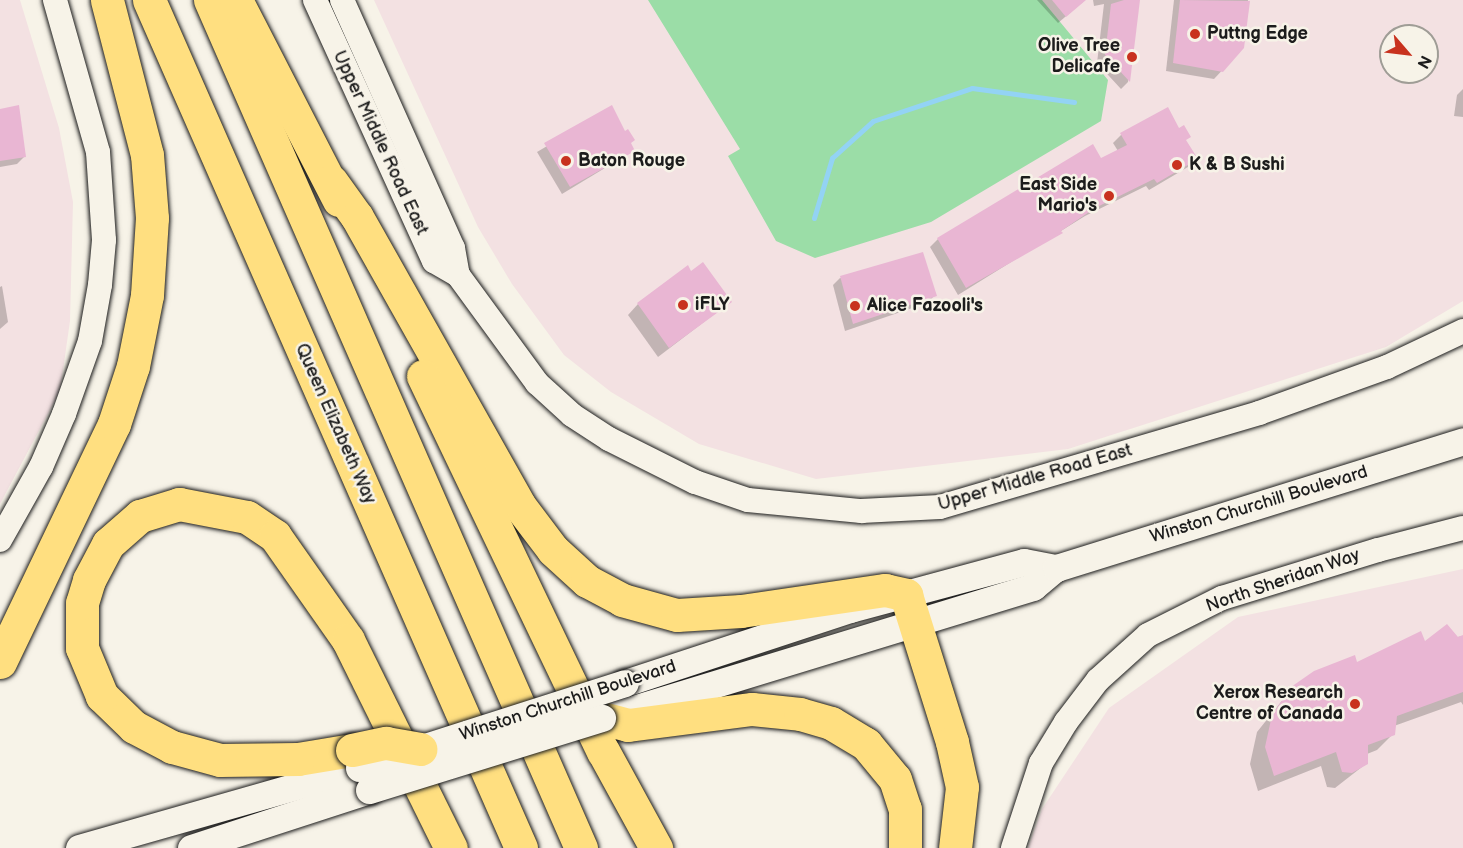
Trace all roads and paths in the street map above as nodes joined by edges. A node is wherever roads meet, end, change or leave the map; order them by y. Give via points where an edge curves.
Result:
1 (55, 0) edge
2 (107, 0) edge
3 (149, 0) edge
4 (210, 0) edge
5 (236, 0) edge
6 (315, 0) edge
7 (342, 0) edge
8 (331, 181) junction
9 (458, 275) junction
10 (1463, 331) edge
11 (1463, 441) edge
12 (1463, 528) edge
13 (0, 540) edge
14 (910, 609) junction
15 (0, 662) edge
16 (640, 715) junction
17 (602, 718) joint
18 (420, 749) joint
19 (360, 769) junction
20 (79, 848) edge
21 (191, 848) edge
22 (451, 848) edge
23 (521, 848) edge
24 (581, 848) edge
25 (656, 848) edge
26 (905, 848) edge
27 (955, 848) edge
28 (1013, 848) edge

1 - 13 street via 98,152 104,229 100,285 90,341 68,404 41,467
2 - 15 highway via 147,155 152,218 147,295 133,366 114,424
3 - 23 highway, Queen Elizabeth Way
4 - 24 highway
5 - 8 highway
6 - 9 street, Upper Middle Road East via 434,261
7 - 9 street, Upper Middle Road East via 453,248
8 - 14 highway via 357,217 519,505 553,550 587,581 622,600 677,615 741,612 885,590
8 - 25 highway via 603,751
9 - 10 street, Upper Middle Road East via 537,383 572,415 609,439 695,482 748,500 861,512 940,507 1259,413 1387,368
11 - 14 main road, Winston Churchill Boulevard via 1056,568 1033,587
12 - 28 street, North Sheridan Way via 1222,597 1148,635 1098,680 1066,722 1041,763
14 - 16 main road, Winston Churchill Boulevard
14 - 18 main road, Winston Churchill Boulevard, bridge via 850,609
14 - 27 highway via 952,742 962,787
16 - 17 highway via 628,725
16 - 26 highway via 752,709 800,714 831,723 866,744 895,779 905,809
17 - 19 main road, Winston Churchill Boulevard, bridge
18 - 19 highway, bridge via 386,743
19 - 20 main road, Winston Churchill Boulevard
19 - 21 main road, Winston Churchill Boulevard
19 - 22 highway via 298,759 220,759 172,747 134,728 102,696 82,648 82,603 88,580 108,544 140,516 178,504 247,517 275,536 348,640

